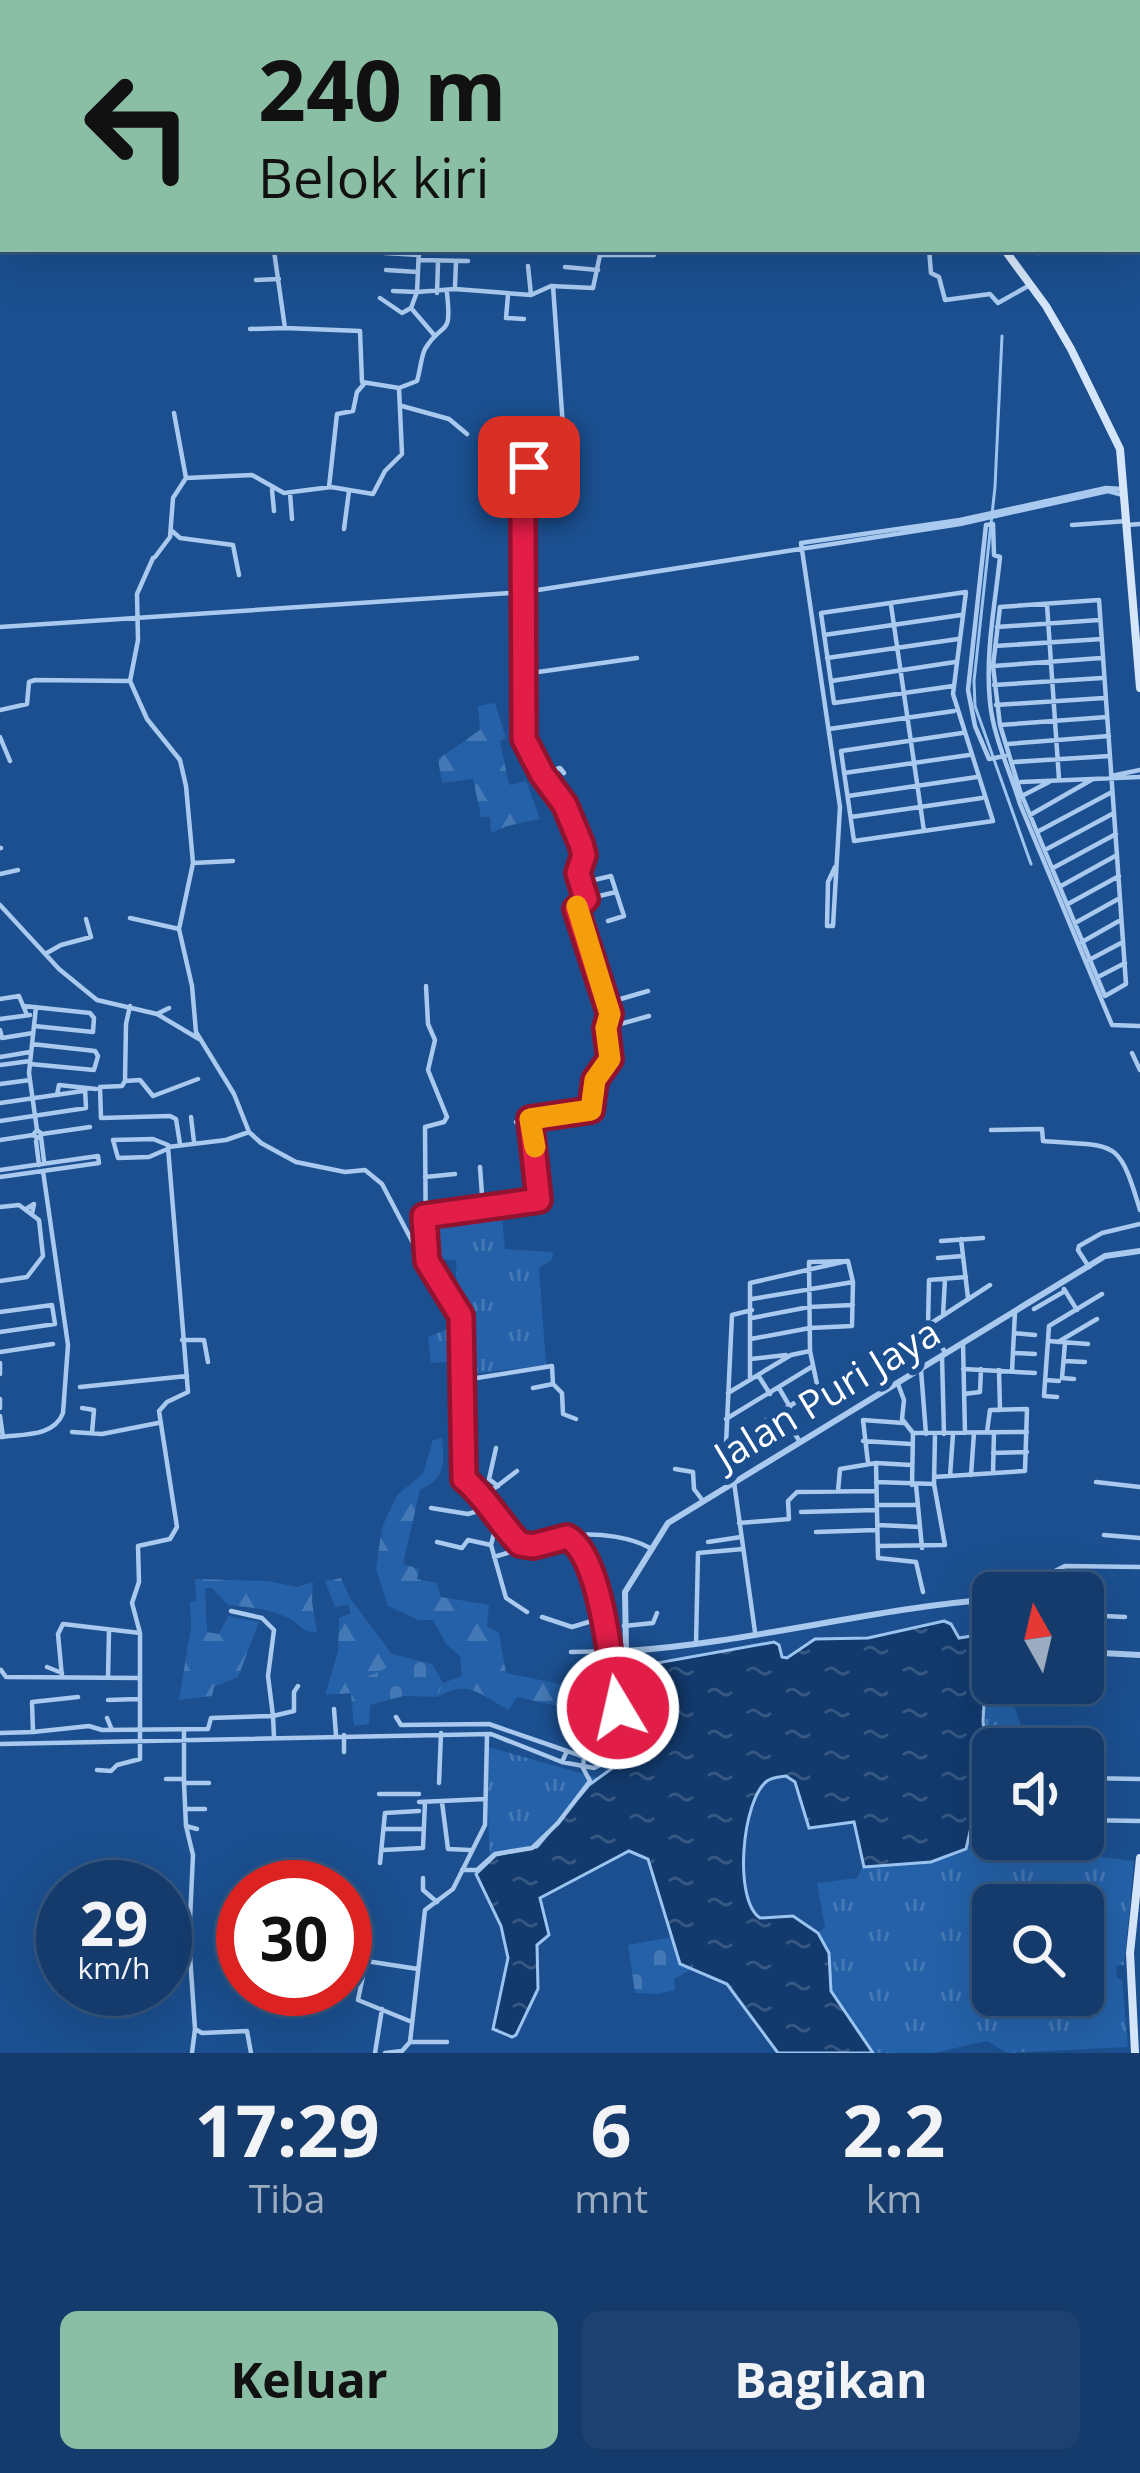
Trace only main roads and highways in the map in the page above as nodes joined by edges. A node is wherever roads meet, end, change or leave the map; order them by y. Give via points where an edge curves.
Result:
1 (1006, 252) edge
2 (1140, 684) edge
3 (1140, 1861) edge
4 (1135, 1985) edge
5 (1136, 2053) edge

1 - 2 main road via 1088,379 1120,449
3 - 4 main road
4 - 5 main road

